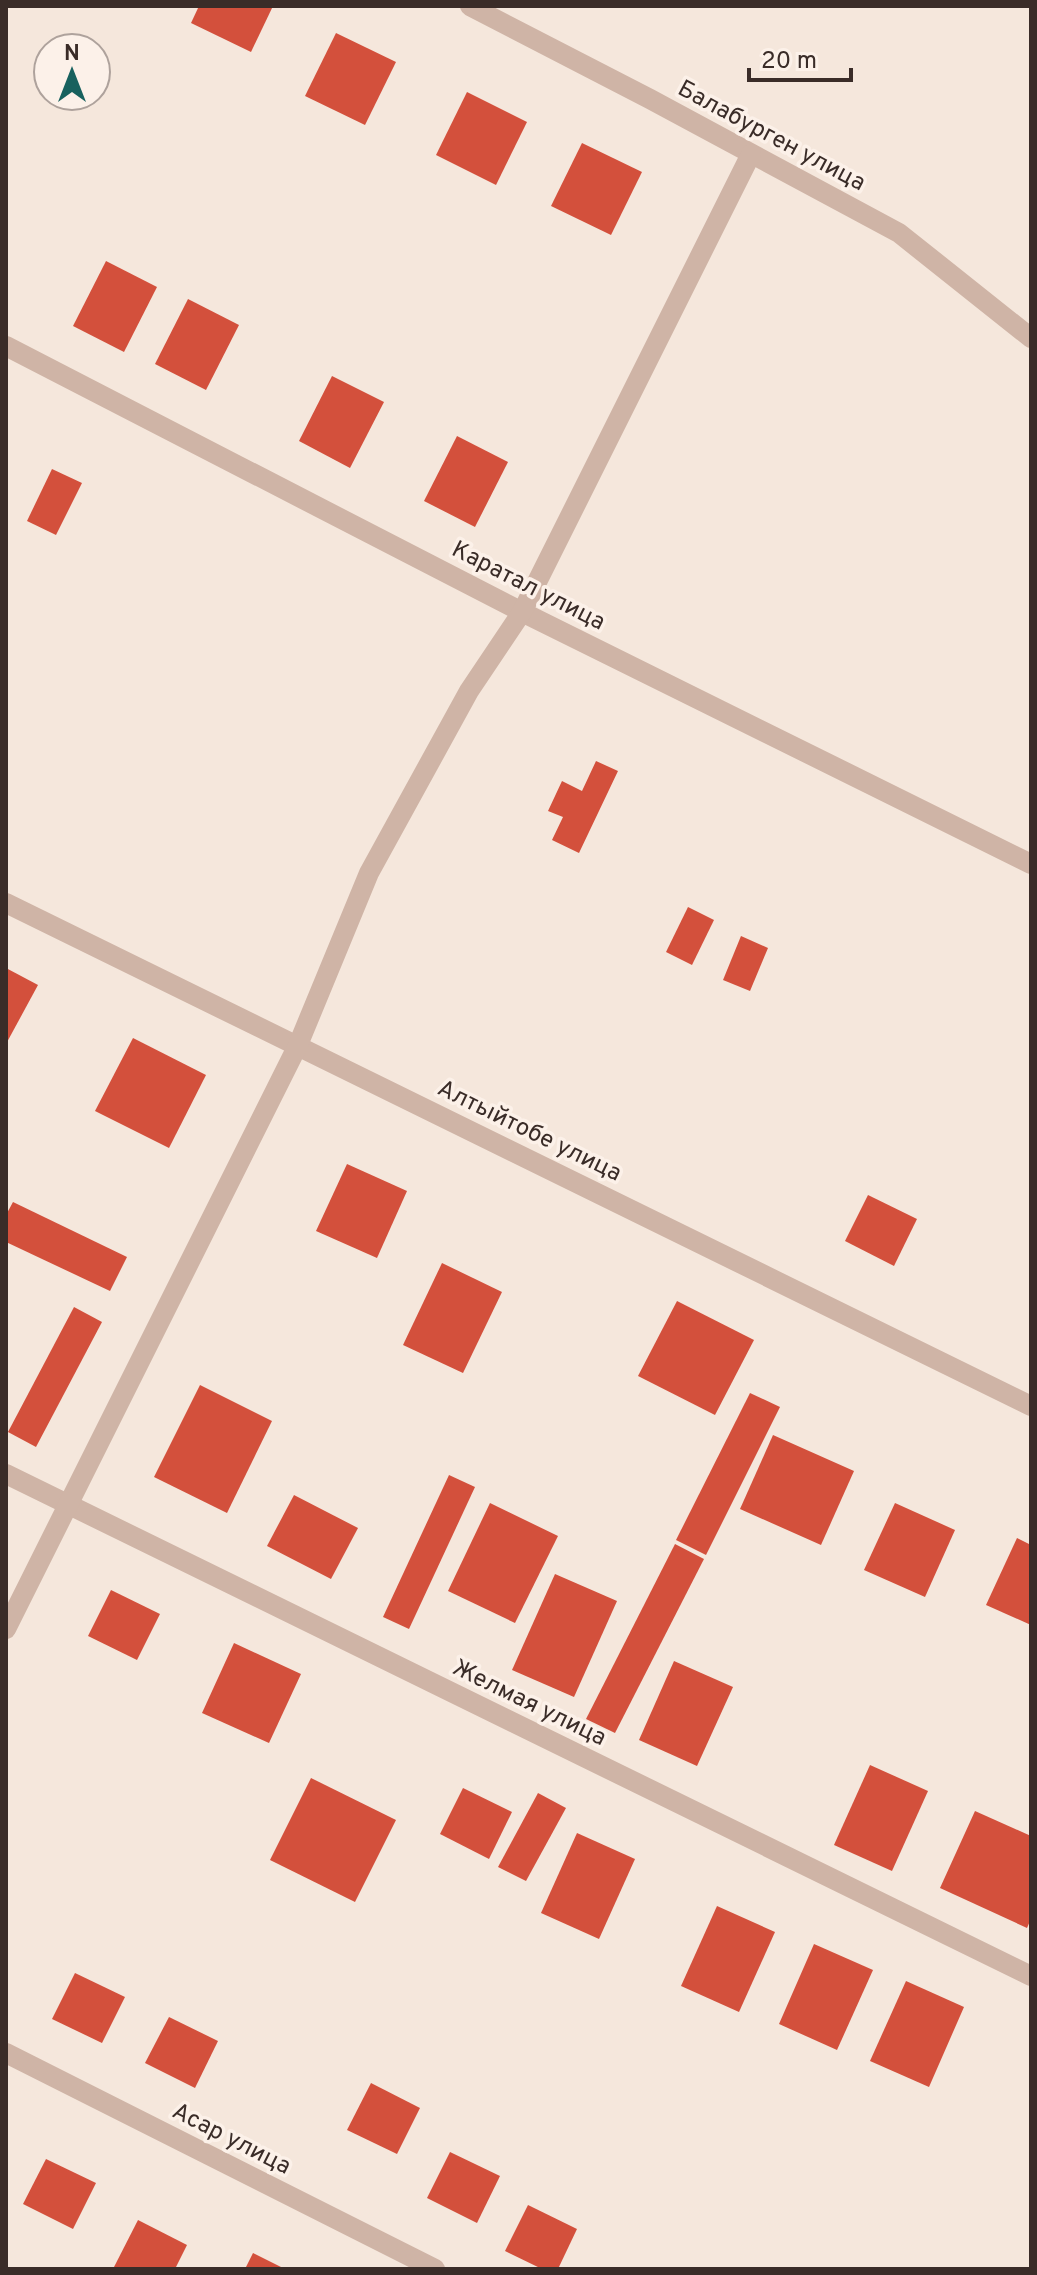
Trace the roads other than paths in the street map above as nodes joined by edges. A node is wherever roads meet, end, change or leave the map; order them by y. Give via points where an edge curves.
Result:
1 (470, 6) edge
2 (751, 154) junction
3 (1031, 338) edge
4 (6, 346) edge
5 (522, 612) junction
6 (1031, 864) edge
7 (6, 903) edge
8 (298, 1045) junction
9 (1031, 1406) edge
10 (6, 1474) edge
11 (67, 1504) junction
12 (6, 1629) edge
13 (1031, 1976) edge
14 (6, 2053) edge
15 (435, 2269) edge

1 - 2 street, Балабурген улица
2 - 3 street, Балабурген улица via 899,233
2 - 5 street
4 - 5 street, Каратал улица
5 - 6 street, Каратал улица
5 - 8 street via 469,691 369,873
7 - 8 street, Алтыйтобе улица
8 - 9 street, Алтыйтобе улица
8 - 11 street
10 - 11 street, Желмая улица
11 - 12 street
11 - 13 street, Желмая улица
14 - 15 street, Асар улица

